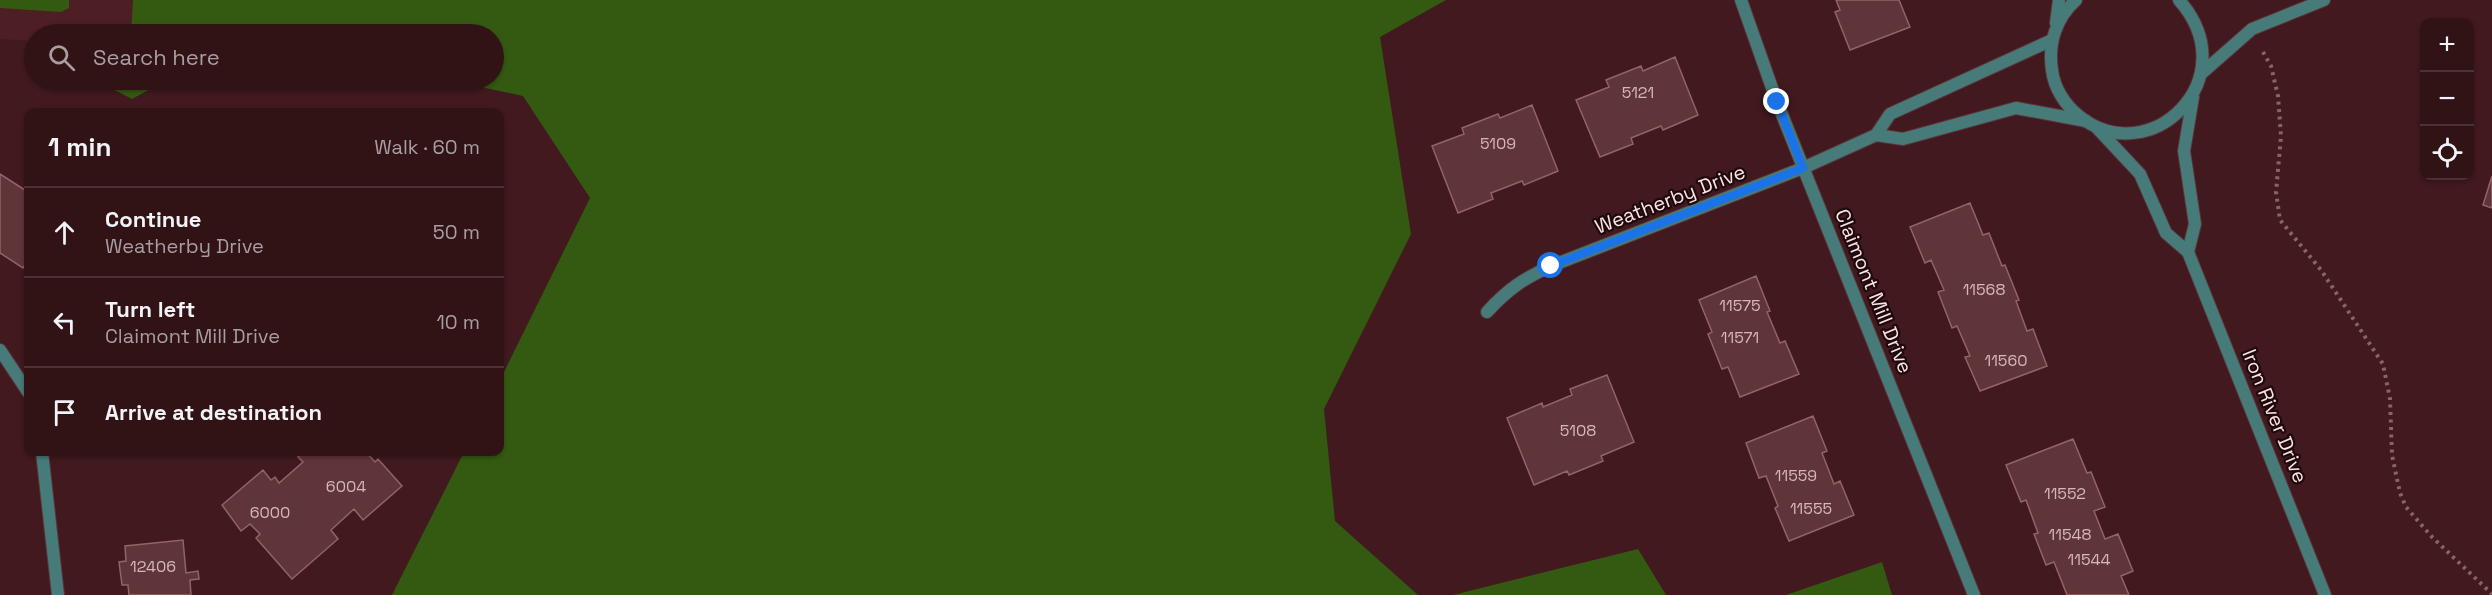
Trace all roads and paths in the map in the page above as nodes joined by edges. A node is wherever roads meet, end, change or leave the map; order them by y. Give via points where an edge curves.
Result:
1 (1741, 0) edge
2 (2059, 0) edge
3 (2076, 0) edge
4 (2179, 0) edge
5 (2324, 0) edge
6 (2054, 34) junction
7 (2263, 52) dead end
8 (2202, 73) junction
9 (2194, 93) junction
10 (2091, 124) junction
11 (1876, 135) junction
12 (1803, 168) junction
13 (2188, 252) junction
14 (1487, 312) dead end
15 (0, 350) edge
16 (24, 386) edge
17 (42, 456) edge
18 (2492, 594) edge
19 (58, 595) edge
20 (1974, 595) edge
21 (2325, 595) edge

1 - 12 street, Claimont Mill Drive
2 - 6 street
3 - 6 street via 2067,8
4 - 8 street via 2200,32
5 - 8 street via 2252,28
6 - 10 street, Iron River Drive via 2050,59 2053,77 2071,110
6 - 11 street, Weatherby Drive via 1890,114
7 - 18 path via 2271,66 2278,96 2281,136 2277,213 2316,262 2383,364 2390,399 2394,465 2406,507
8 - 9 street
9 - 10 street via 2169,120 2152,129 2115,132
9 - 13 street via 2184,151 2195,224
10 - 11 street via 2016,108 1903,139
10 - 13 street, Iron River Drive via 2140,174 2166,233
11 - 12 street, Weatherby Drive
12 - 14 street, Weatherby Drive via 1551,266 1505,292
12 - 20 street, Claimont Mill Drive
13 - 21 street, Iron River Drive
15 - 16 street
17 - 19 street

